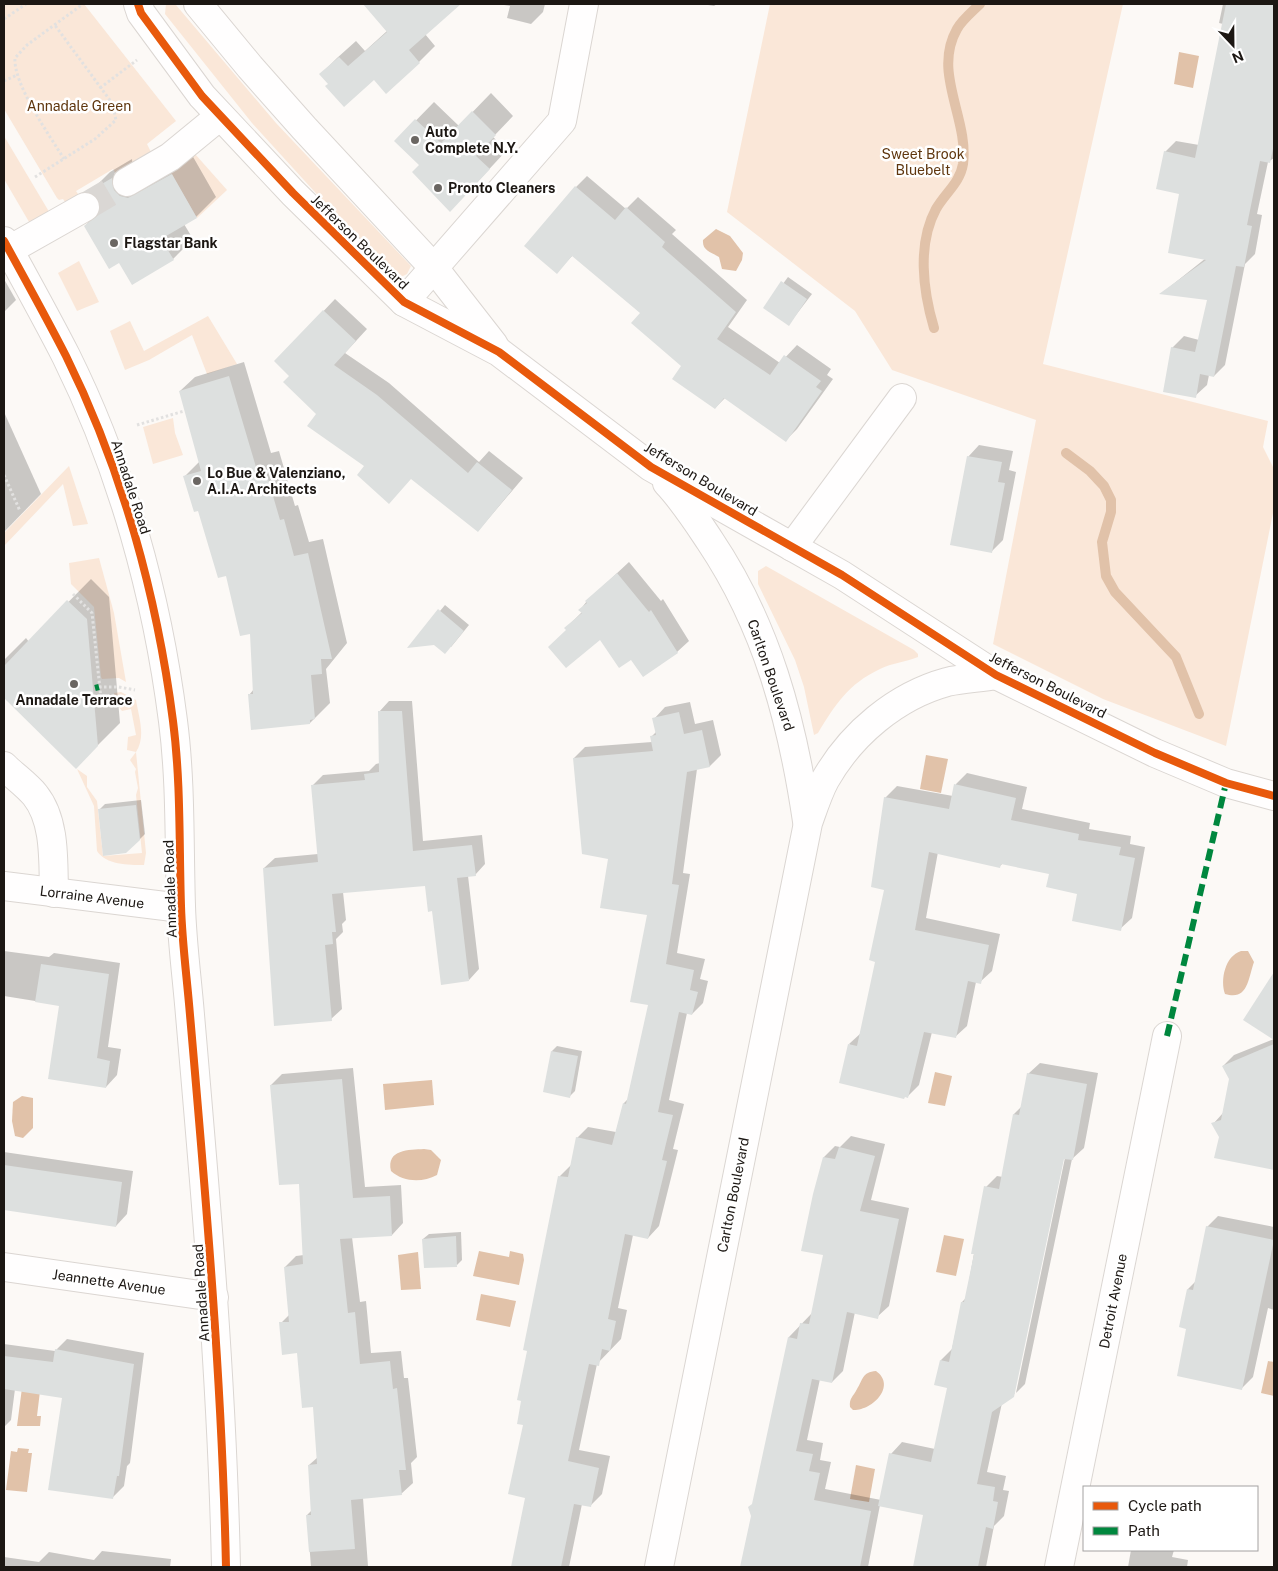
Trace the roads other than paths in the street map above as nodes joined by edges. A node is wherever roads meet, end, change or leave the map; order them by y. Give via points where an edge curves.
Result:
1 (138, 4) edge
2 (198, 4) edge
3 (584, 4) edge
4 (220, 116) junction
5 (127, 182) tunnel mouth
6 (85, 206) tunnel mouth
7 (6, 246) edge
8 (434, 268) junction
9 (404, 302) junction
10 (499, 352) junction
11 (902, 398) dead end
12 (651, 467) junction
13 (792, 547) junction
14 (996, 675) junction
15 (4, 766) edge
16 (1274, 796) edge
17 (808, 823) junction
18 (4, 886) edge
19 (54, 893) junction
20 (181, 908) junction
21 (1167, 1036) dead end
22 (4, 1267) edge
23 (214, 1297) junction
24 (226, 1567) edge
25 (659, 1567) edge
26 (1059, 1567) edge

1 - 4 street, Jefferson Boulevard via 141,13 185,74
2 - 8 street, Jefferson Boulevard via 274,94
3 - 8 street via 562,121
4 - 5 street via 170,157
4 - 9 street, Jefferson Boulevard
6 - 7 street
7 - 20 street, Annadale Road via 66,356 105,448 138,549 157,624 174,723 181,814
8 - 9 street
8 - 10 street, Jefferson Boulevard
9 - 10 street, Jefferson Boulevard
10 - 12 street, Jefferson Boulevard
11 - 13 street
12 - 13 street, Jefferson Boulevard
12 - 17 street, Carlton Boulevard via 682,499 734,577 762,637 787,716
13 - 14 street, Jefferson Boulevard
14 - 16 street, Jefferson Boulevard via 1155,753 1226,783
14 - 17 street, Carlton Boulevard via 947,682 908,698 874,721 846,748 824,781
15 - 19 street via 35,795 46,814 53,850
17 - 25 street, Carlton Boulevard
18 - 19 street, Lorraine Avenue
19 - 20 street, Lorraine Avenue
20 - 23 street, Annadale Road
21 - 26 street, Detroit Avenue
22 - 23 street, Jeannette Avenue
23 - 24 street, Annadale Road

